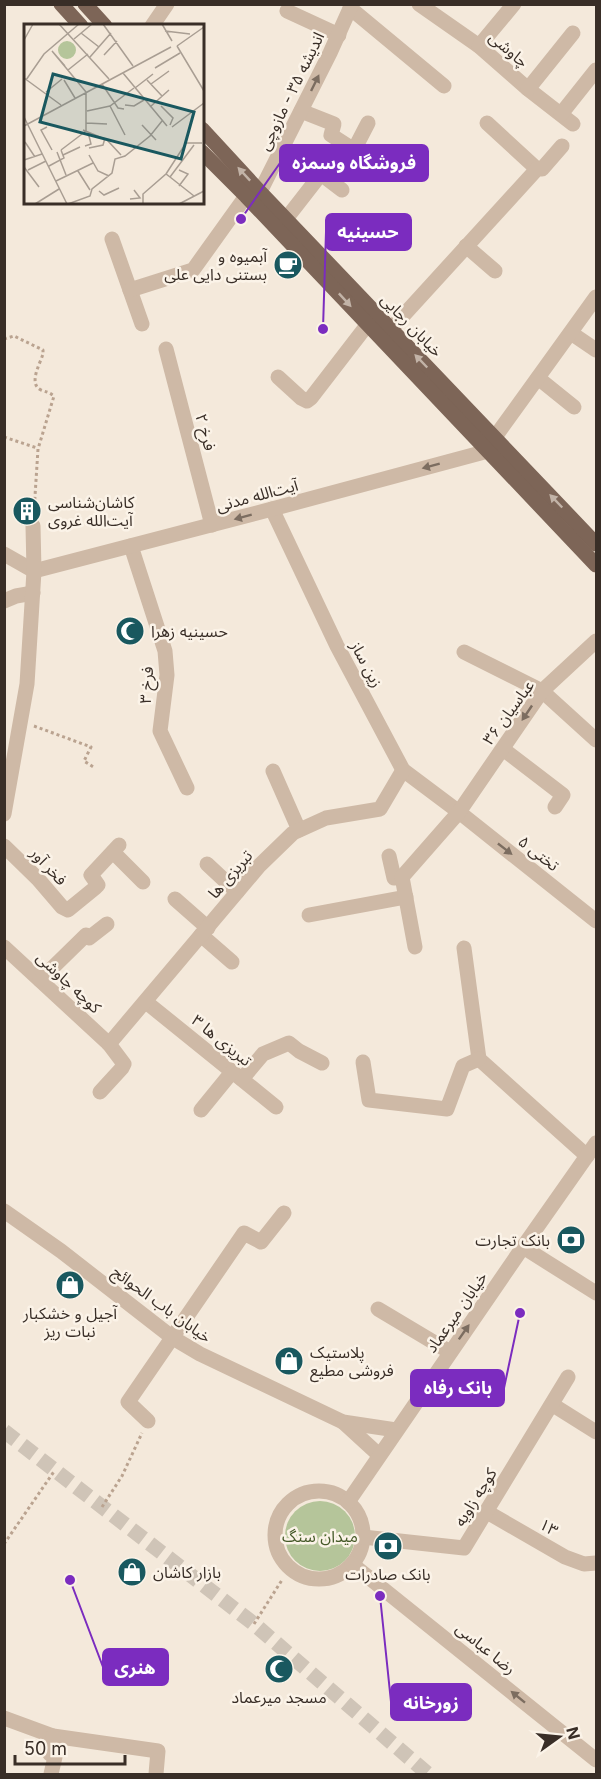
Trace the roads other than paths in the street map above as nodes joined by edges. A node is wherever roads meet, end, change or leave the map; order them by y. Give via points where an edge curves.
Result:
1 (61, 4) edge
2 (85, 4) edge
3 (167, 4) edge
4 (419, 4) edge
5 (514, 4) edge
6 (351, 6) edge
7 (286, 11) dead end
8 (79, 24) edge
9 (103, 24) edge
10 (153, 24) edge
11 (573, 33) dead end
12 (339, 35) junction
13 (479, 46) junction
14 (597, 70) edge
15 (444, 86) dead end
16 (528, 89) junction
17 (301, 111) junction
18 (368, 123) dead end
19 (487, 123) dead end
20 (204, 132) edge
21 (562, 146) dead end
22 (354, 150) junction
23 (204, 154) edge
24 (379, 166) dead end
25 (537, 168) junction
26 (342, 190) dead end
27 (253, 194) junction
28 (286, 219) junction
29 (112, 239) dead end
30 (466, 246) junction
31 (495, 271) dead end
32 (130, 290) junction
33 (597, 297) edge
34 (142, 324) dead end
35 (368, 324) junction
36 (391, 329) junction
37 (571, 333) junction
38 (166, 349) dead end
39 (597, 350) edge
40 (278, 377) dead end
41 (538, 378) junction
42 (574, 406) dead end
43 (491, 444) junction
44 (272, 510) junction
45 (212, 525) junction
46 (33, 526) road end
47 (594, 536) edge
48 (131, 546) junction
49 (4, 554) edge
50 (597, 565) edge
51 (34, 571) junction
52 (33, 593) junction
53 (4, 601) edge
54 (597, 641) edge
55 (464, 652) dead end
56 (542, 691) junction
57 (597, 740) edge
58 (503, 749) junction
59 (403, 770) junction
60 (273, 771) dead end
61 (187, 788) dead end
62 (559, 801) dead end
63 (5, 809) edge
64 (459, 812) junction
65 (299, 830) junction
66 (24, 842) dead end
67 (9, 850) edge
68 (389, 856) dead end
69 (207, 864) dead end
70 (402, 877) junction
71 (143, 882) dead end
72 (237, 892) junction
73 (406, 897) junction
74 (175, 900) dead end
75 (309, 915) dead end
76 (597, 921) edge
77 (107, 924) dead end
78 (205, 932) junction
79 (4, 947) edge
80 (415, 947) dead end
81 (464, 948) dead end
82 (232, 962) dead end
83 (40, 980) junction
84 (146, 1002) junction
85 (109, 1044) junction
86 (479, 1059) junction
87 (363, 1062) dead end
88 (322, 1063) dead end
89 (237, 1076) junction
90 (100, 1092) dead end
91 (276, 1107) dead end
92 (201, 1110) dead end
93 (597, 1143) edge
94 (587, 1156) junction
95 (4, 1212) edge
96 (284, 1213) dead end
97 (523, 1247) junction
98 (597, 1293) edge
99 (378, 1309) dead end
100 (173, 1338) junction
101 (450, 1352) junction
102 (568, 1377) dead end
103 (553, 1405) junction
104 (148, 1420) road end
105 (343, 1422) junction
106 (396, 1430) junction
107 (597, 1432) edge
108 (379, 1455) junction
109 (348, 1502) junction
110 (487, 1512) junction
111 (363, 1537) junction
112 (597, 1563) edge
113 (352, 1564) junction
114 (4, 1718) edge
115 (53, 1736) junction
116 (597, 1760) edge
117 (51, 1774) edge
118 (156, 1774) edge

1 - 8 main road
2 - 9 main road
3 - 10 street
4 - 13 street, چاوشی
5 - 13 street
6 - 12 street, اندیشه ۳۵ - مازوچی
6 - 15 street
7 - 12 street
11 - 16 street
17 -> 12 street, اندیشه ۳۵ - مازوچی
13 - 16 street, چاوشی
14 - 16 street, چاوشی via 567,119
17 - 22 street via 334,124 331,135
17 - 27 street, اندیشه ۳۵ - مازوچی
18 - 22 street
19 - 25 street
27 -> 20 main road, خیابان رجایی
21 - 25 street via 542,169
22 - 24 street
23 - 27 main road, خیابان رجایی
25 - 30 street
26 - 28 street via 321,174
27 - 28 main road, خیابان رجایی
27 - 32 street, اندیشه ۳۵ - مازوچی via 193,270
27 -> 35 main road, خیابان رجایی
28 - 36 main road, خیابان رجایی
29 - 32 street
30 - 31 street
30 - 36 street
32 - 34 street
33 - 37 street
35 - 40 street via 311,398 301,398
35 - 43 main road, خیابان رجایی
43 -> 36 main road, خیابان رجایی
37 - 39 street
37 - 41 street
38 - 45 street, فرخ ۲
41 - 42 street
41 - 43 street
43 -> 44 street, آیت‌الله مدنی
47 -> 43 main road, خیابان رجایی
43 - 50 main road, خیابان رجایی
44 -> 45 street, آیت‌الله مدنی
44 - 59 street, زین ساز via 337,646
45 - 48 street, آیت‌الله مدنی
46 - 51 street
48 - 51 street, آیت‌الله مدنی
48 - 61 street, فرخ ۳ via 165,651 167,675 160,731
49 - 51 street
51 - 52 street
52 - 53 street
52 - 63 street via 27,684
54 - 56 street, عباسیان ۳۶
55 - 56 street
56 - 57 street
56 -> 58 street, عباسیان ۳۶
58 - 62 street
58 - 64 street, عباسیان ۳۶
59 - 64 street, زین ساز
59 - 65 street, تبریزی ها via 380,810 326,818
60 - 65 street
64 - 70 street, عباسیان ۳۶
64 -> 76 street, تختی ۵
65 - 72 street, تبریزی ها
66 - 67 street
67 - 71 street, فخر آور via 68,910 98,885 91,875 116,848
68 - 70 street via 394,878
69 - 72 street
70 - 73 street
72 - 78 street, تبریزی ها
73 - 75 street
73 - 80 street
74 - 78 street
77 - 83 street via 89,938 86,935
78 - 82 street
78 - 84 street, تبریزی ها
79 - 83 street, کوچه چاوشی
81 - 86 street
83 - 85 street, کوچه چاوشی
84 - 85 street, تبریزی ها
84 - 89 street, تبریزی ها ۳
85 - 90 street, کوچه چاوشی via 124,1064
86 - 87 street via 463,1066 447,1109 369,1100
86 - 94 street
88 - 89 street via 289,1043 263,1054
89 - 91 street, تبریزی ها ۳
89 - 92 street
93 - 94 street, خیابان میرعماد
94 - 97 street, خیابان میرعماد
95 - 100 street, خیابان باب الحوائج
96 - 100 street via 261,1242 244,1233
97 - 98 street
101 -> 97 street, خیابان میرعماد
99 - 101 street
100 - 104 street via 128,1402
100 - 105 street, خیابان باب الحوائج
101 - 106 street, خیابان میرعماد
102 - 103 street, کوچه زاویه
103 - 107 street
103 - 110 street, کوچه زاویه
105 - 106 street
105 - 108 street
106 - 108 street, خیابان میرعماد
108 - 109 street, خیابان میرعماد
109 - 111 street via 362,1524
109 - 113 street via 320,1491 292,1500 277,1525 276,1539 285,1573 328,1578
110 - 111 street, کوچه زاویه via 464,1548
110 - 112 street, ۱۳ via 565,1557 584,1564
111 - 113 street
116 -> 113 street, رضا عباسی
114 - 115 street
115 - 117 street via 50,1754 55,1757
115 - 118 street via 158,1751

